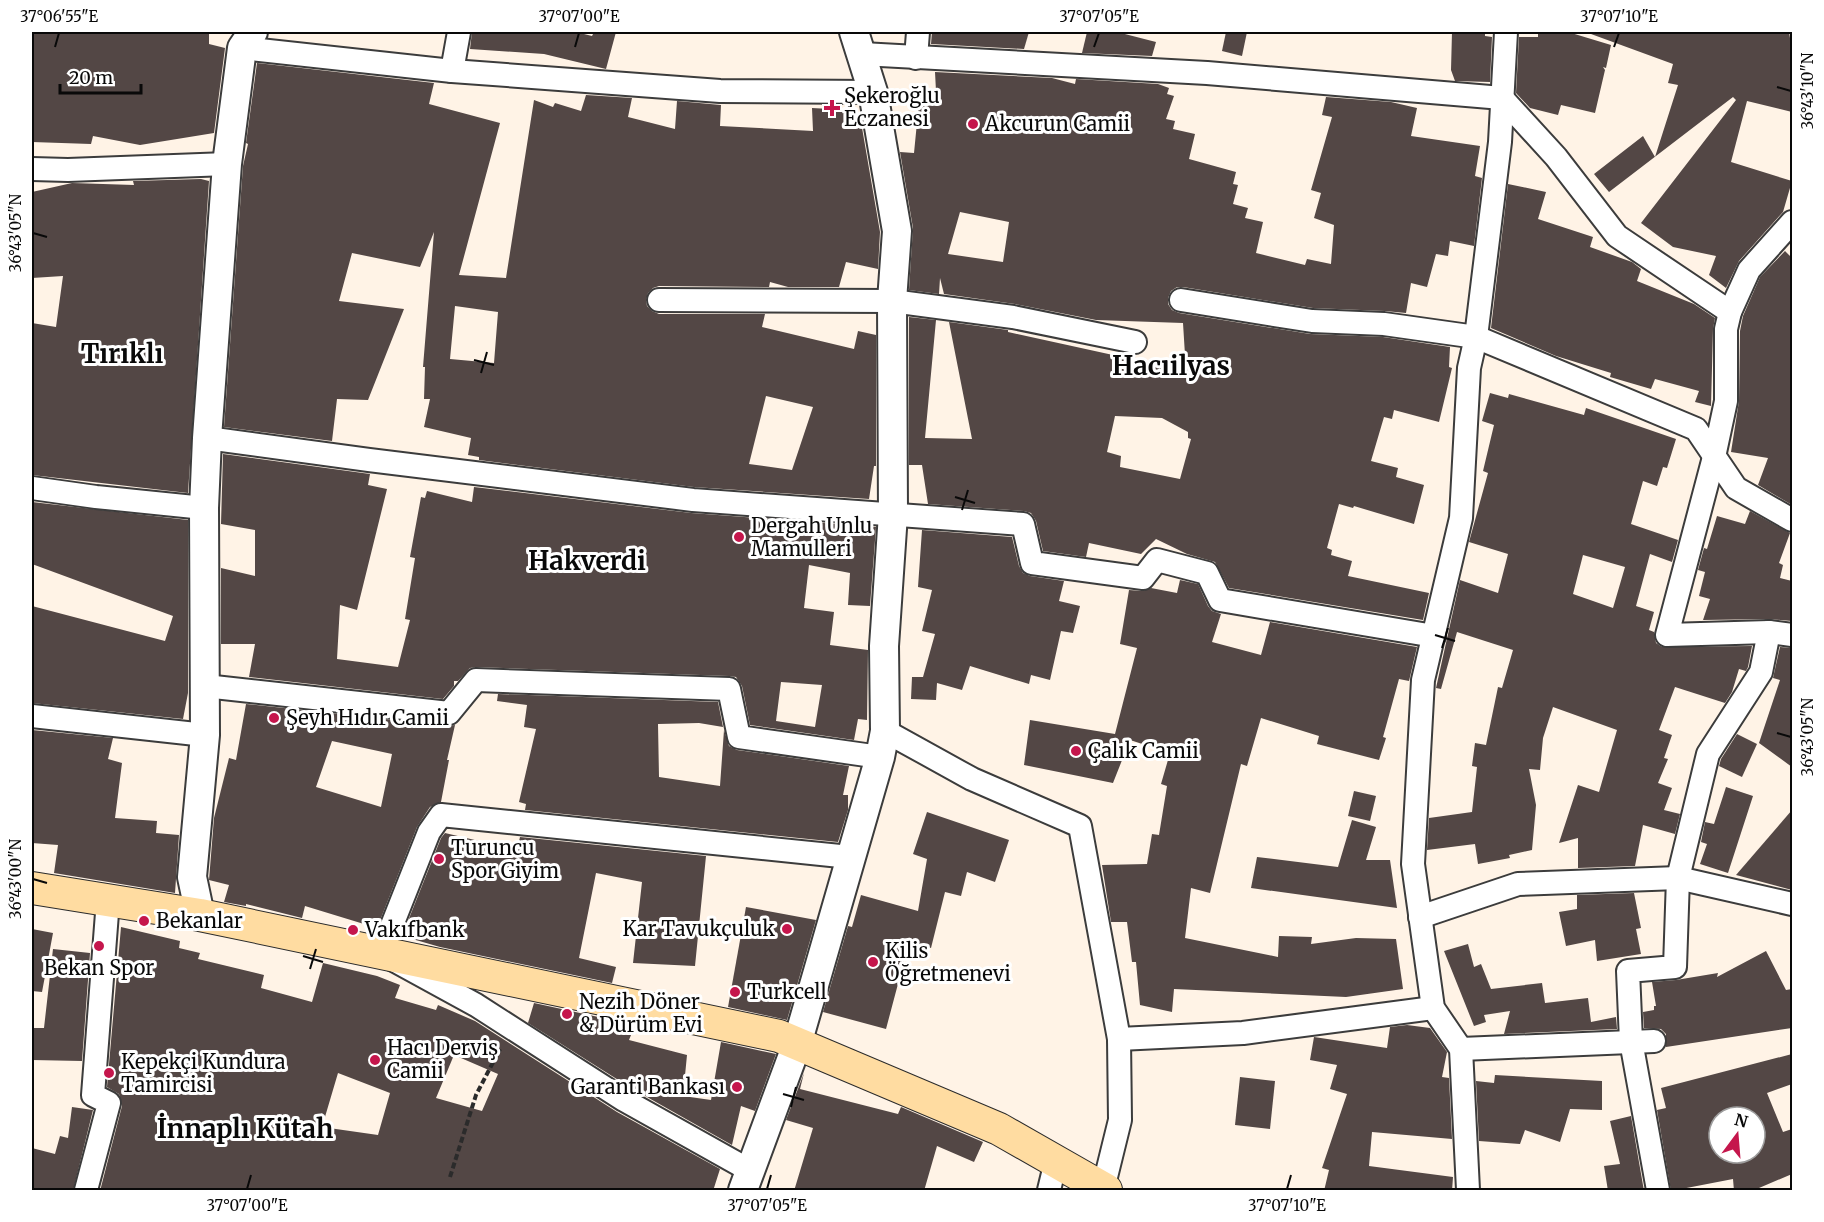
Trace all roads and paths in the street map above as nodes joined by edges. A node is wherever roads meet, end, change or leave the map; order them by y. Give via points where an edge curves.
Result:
1 (459, 32) edge
2 (918, 32) edge
3 (1506, 32) edge
4 (248, 40) edge
5 (858, 43) edge
6 (916, 58) junction
7 (452, 71) junction
8 (873, 92) junction
9 (1502, 98) junction
10 (227, 164) junction
11 (32, 169) edge
12 (1792, 222) edge
13 (659, 300) dead end
14 (1181, 300) dead end
15 (892, 301) junction
16 (1730, 312) junction
17 (1476, 338) junction
18 (1135, 342) dead end
19 (207, 438) junction
20 (1714, 457) junction
21 (32, 488) edge
22 (204, 508) junction
23 (893, 514) junction
24 (1792, 520) edge
25 (1769, 632) junction
26 (1792, 635) edge
27 (1434, 636) junction
28 (205, 686) junction
29 (32, 716) edge
30 (205, 735) junction
31 (883, 744) junction
32 (850, 857) junction
33 (1678, 878) junction
34 (32, 888) edge
35 (108, 900) junction
36 (1792, 904) edge
37 (200, 915) junction
38 (1420, 917) junction
39 (381, 953) junction
40 (1433, 1008) junction
41 (511, 1027) junction
42 (1119, 1040) junction
43 (1631, 1041) junction
44 (1654, 1041) dead end
45 (797, 1044) junction
46 (1461, 1049) junction
47 (1052, 1176) edge
48 (450, 1177) dead end
49 (746, 1180) edge
50 (1105, 1190) edge
51 (86, 1191) edge
52 (1468, 1191) edge
53 (1658, 1191) edge

1 - 7 street
2 - 6 street
3 - 9 street
4 - 7 street
4 - 10 street
5 - 6 street
5 - 8 street
6 - 9 street via 1207,73
7 - 8 street via 720,91
8 - 15 street via 897,231
9 - 16 street via 1556,157 1617,236
9 - 17 street
10 - 11 street
10 - 19 street
12 - 16 street via 1749,270
13 - 15 street
14 - 17 street via 1312,321 1384,324
15 - 18 street via 1014,317
15 - 23 street
16 - 20 street via 1726,329 1726,401
17 - 20 street via 1696,429
17 - 27 street via 1469,368 1461,518
19 - 22 street
19 - 23 street via 693,500
20 - 24 street via 1736,488
20 - 25 street via 1667,635
21 - 22 street
22 - 28 street
23 - 27 street via 1023,524 1032,562 1143,578 1157,560 1208,573 1220,600
23 - 31 street via 884,646
25 - 26 street
25 - 33 street via 1761,672 1708,754
27 - 38 street via 1423,680 1413,864
28 - 30 street
28 - 31 street via 449,714 476,680 729,689 739,737
29 - 30 street
30 - 37 street via 192,877
31 - 32 street
31 - 42 street via 1080,826
32 - 39 street via 441,815 429,832
32 - 45 street
33 - 36 street
33 - 38 street via 1518,884
33 - 43 street via 1675,967 1628,971
34 - 35 main road
35 - 37 main road
35 - 51 street via 93,1095 109,1103
37 - 39 main road
38 - 40 street
39 - 41 street
39 - 45 main road via 778,1036
40 - 42 street via 1243,1033
40 - 46 street
41 - 48 path via 476,1095
41 - 49 street
42 - 50 street via 1120,1120
43 - 44 street
43 - 46 street
43 - 53 street
45 - 47 main road via 999,1129
45 - 49 street
46 - 52 street
47 - 50 main road

